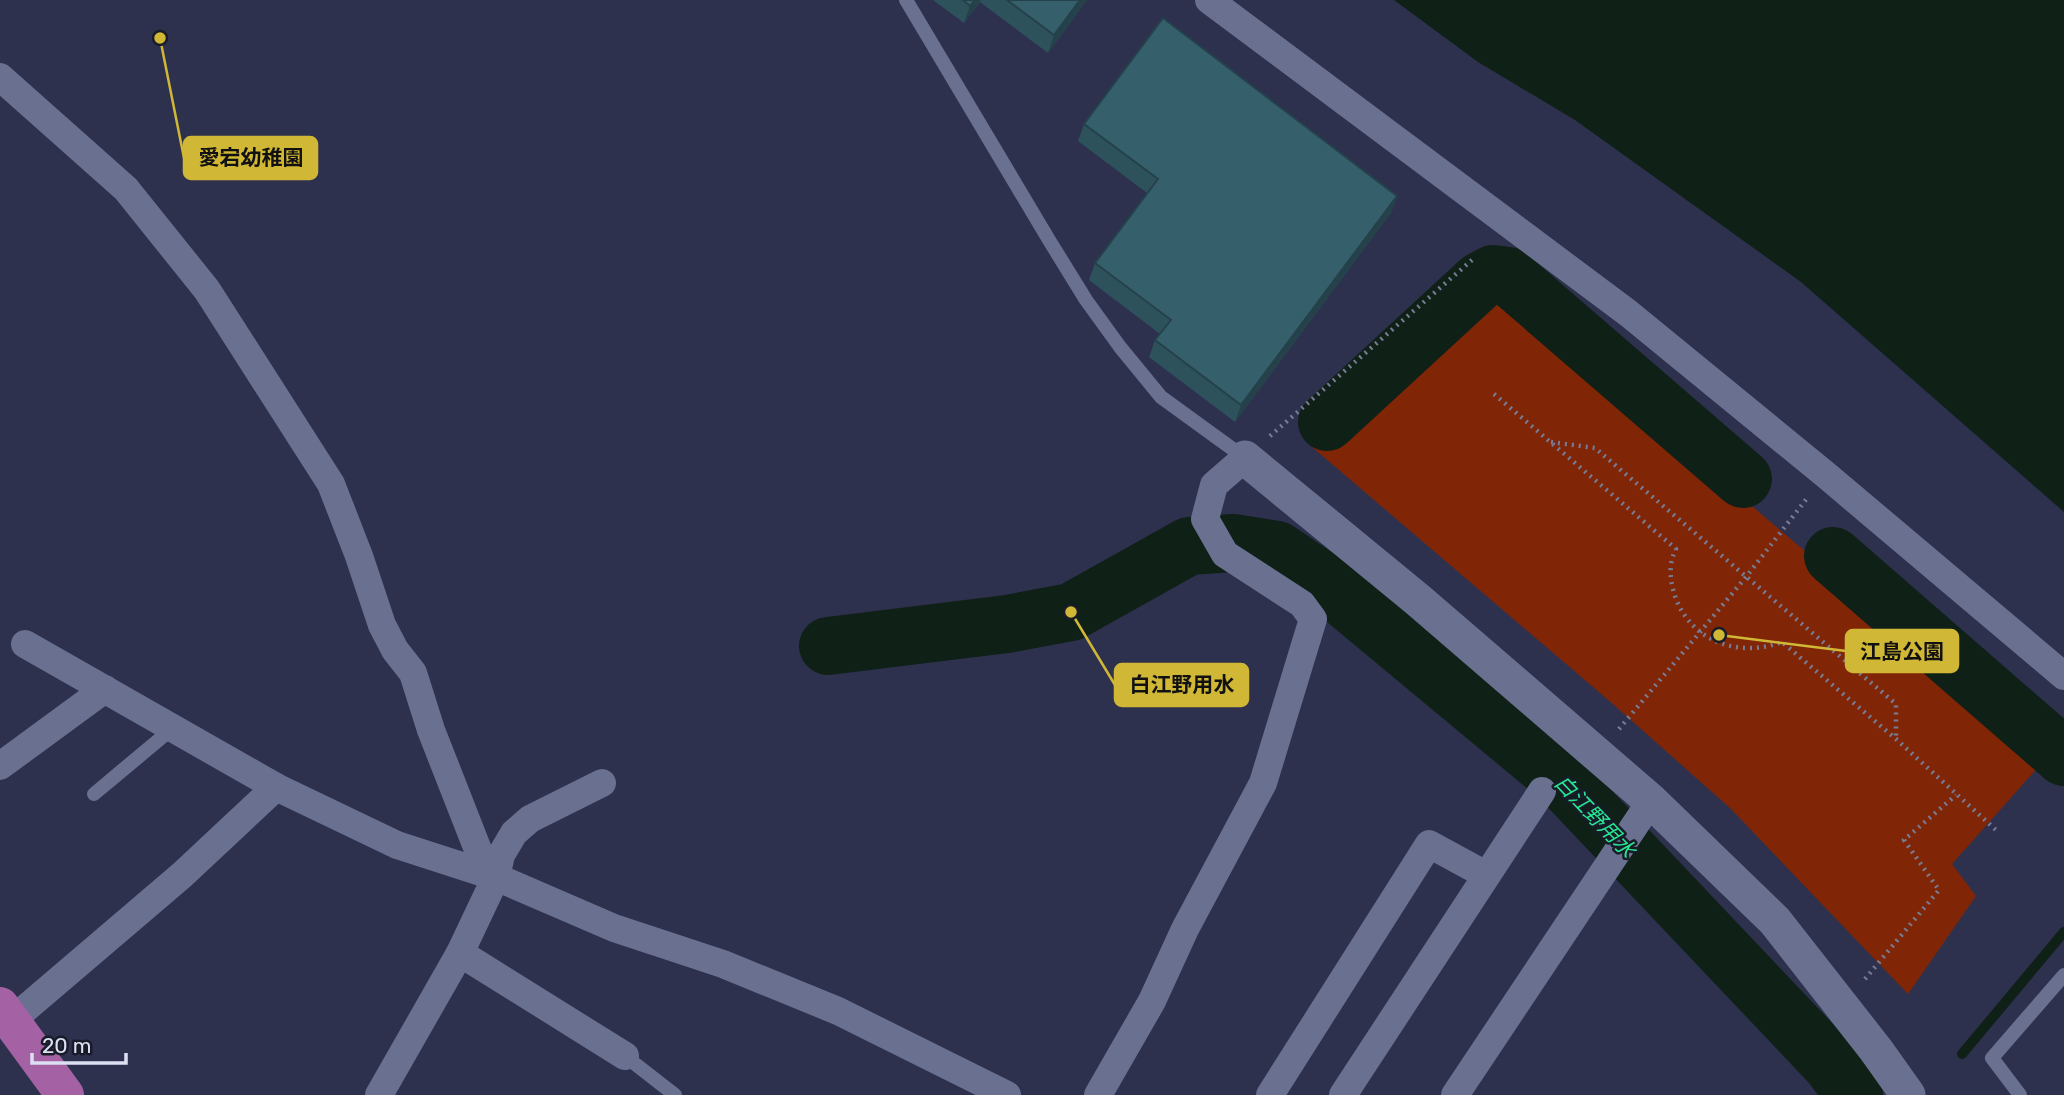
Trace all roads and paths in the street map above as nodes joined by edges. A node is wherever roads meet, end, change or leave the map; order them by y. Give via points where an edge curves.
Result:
1 (906, 0) edge
2 (1209, 0) edge
3 (0, 77) edge
4 (1472, 260) dead end
5 (1494, 394) dead end
6 (1550, 441) junction
7 (1245, 458) junction
8 (1826, 475) junction
9 (1746, 577) junction
10 (1700, 633) junction
11 (25, 644) dead end
12 (2064, 676) edge
13 (105, 689) junction
14 (173, 728) junction
15 (1618, 729) dead end
16 (1896, 739) junction
17 (0, 766) edge
18 (602, 783) dead end
19 (276, 787) junction
20 (1542, 791) dead end
21 (94, 794) dead end
22 (1956, 795) junction
23 (1651, 801) junction
24 (1997, 831) dead end
25 (1486, 875) junction
26 (496, 877) junction
27 (460, 953) junction
28 (2064, 975) edge
29 (1865, 979) dead end
30 (6, 1013) edge
31 (625, 1056) joint
32 (65, 1095) edge
33 (379, 1095) edge
34 (675, 1095) edge
35 (1007, 1095) edge
36 (1098, 1095) edge
37 (1270, 1095) edge
38 (1343, 1095) edge
39 (1455, 1095) edge
40 (1908, 1095) edge
41 (2020, 1095) edge

1 - 7 lane via 1062,260 1120,347 1161,397
2 - 8 street via 1628,313
3 - 26 street via 126,190 207,290 331,484 382,625 413,673 480,855
4 - 7 path
5 - 6 path
6 - 9 path via 1595,448
6 - 10 path via 1676,549 1670,574 1674,593 1687,620
7 - 23 street
7 - 36 street via 1214,485 1205,519 1224,555 1302,604 1313,619 1263,783 1152,1001
8 - 9 path
8 - 12 street
9 - 10 path
9 - 16 path via 1896,704
10 - 15 path
10 - 16 path via 1749,649 1782,642
11 - 13 street
13 - 14 street
13 - 17 street
14 - 19 street
14 - 21 lane
16 - 22 path
18 - 26 street via 530,819 514,833 500,855
19 - 26 street via 397,845
19 - 30 street via 182,876
20 - 25 street
22 - 24 path
22 - 29 path via 1904,840 1939,890
23 - 39 street
23 - 40 street via 1775,921
25 - 37 street via 1429,844
25 - 38 street
26 - 27 street
26 - 35 street via 614,928 723,964 838,1011
27 - 31 street
27 - 33 street
28 - 41 lane via 1992,1058
30 - 32 main road
31 - 34 lane

